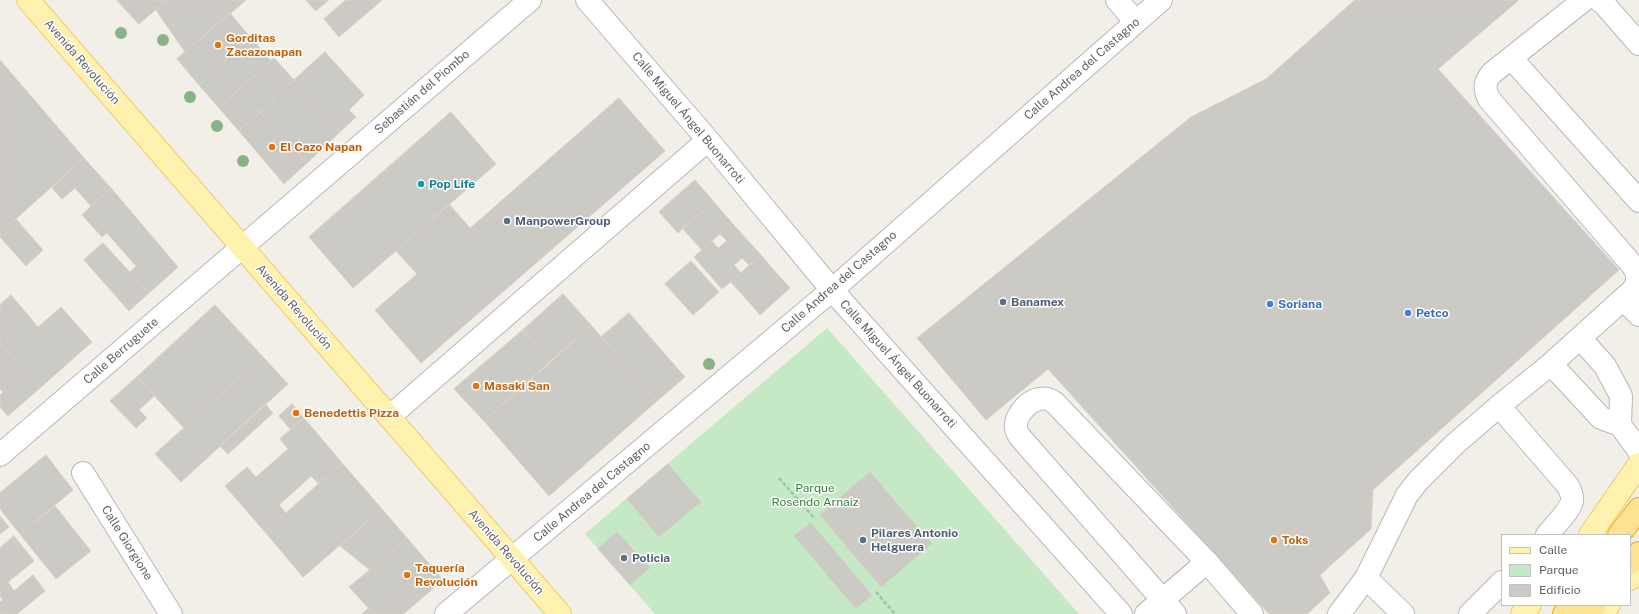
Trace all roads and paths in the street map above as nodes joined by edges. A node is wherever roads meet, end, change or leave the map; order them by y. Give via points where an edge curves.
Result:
1 (28, 0) edge
2 (530, 0) edge
3 (587, 0) edge
4 (1117, 0) edge
5 (1161, 0) edge
6 (1584, 0) edge
7 (1599, 0) edge
8 (1136, 22) junction
9 (1639, 44) edge
10 (1511, 58) junction
11 (708, 140) junction
12 (1639, 201) edge
13 (242, 247) junction
14 (832, 290) junction
15 (1623, 299) junction
16 (1639, 315) edge
17 (1581, 339) junction
18 (1552, 364) junction
19 (1498, 406) junction
20 (389, 417) junction
21 (1620, 425) junction
22 (1639, 451) edge
23 (0, 455) edge
24 (1639, 464) edge
25 (83, 473) dead end
26 (779, 478) dead end
27 (1639, 509) edge
28 (815, 519) dead end
29 (1639, 533) edge
30 (1548, 534) edge
31 (1591, 534) edge
32 (1620, 534) edge
33 (1631, 542) edge
34 (1639, 553) edge
35 (512, 558) junction
36 (1206, 562) junction
37 (1631, 563) edge
38 (1639, 569) edge
39 (1366, 578) junction
40 (1631, 579) edge
41 (1501, 583) edge
42 (876, 592) dead end
43 (1529, 606) edge
44 (1561, 606) edge
45 (1572, 606) edge
46 (1594, 606) edge
47 (1608, 606) edge
48 (1169, 607) edge
49 (171, 614) edge
50 (446, 614) edge
51 (560, 614) edge
52 (895, 614) edge
53 (1122, 614) edge
54 (1146, 614) edge
55 (1252, 614) edge
56 (1339, 614) edge
57 (1403, 614) edge
58 (1470, 614) edge
59 (1522, 614) edge
60 (1554, 614) edge
61 (1564, 614) edge
62 (1588, 614) edge
63 (1601, 614) edge

1 - 13 main road, Avenida Revolución
2 - 13 street, Sebastián del Piombo
3 - 11 street, Calle Miguel Ángel Buonarroti
4 - 8 street
5 - 8 street, Calle Andrea del Castagno
6 - 10 street
7 - 9 street
8 - 14 street, Calle Andrea del Castagno
10 - 12 street
10 - 15 street via 1492,73 1486,81 1485,91 1489,99 1633,266 1636,283
11 - 14 street, Calle Miguel Ángel Buonarroti
11 - 20 street
13 - 20 main road, Avenida Revolución
13 - 23 street, Calle Berruguete
14 - 35 street, Calle Andrea del Castagno
14 - 53 street, Calle Miguel Ángel Buonarroti
15 - 16 street
15 - 17 street
17 - 18 street
17 - 21 street via 1605,366 1621,396
18 - 19 street
18 - 21 street via 1601,418
19 - 30 street via 1572,493 1572,501 1568,508
19 - 39 street via 1418,481 1407,496
20 - 35 main road, Avenida Revolución
21 - 22 street
24 - 31 main road
25 - 49 street, Calle Giorgione
26 - 28 path
27 - 32 highway
29 - 33 highway
34 - 37 highway
35 - 50 street, Calle Andrea del Castagno
35 - 51 main road, Avenida Revolución
36 - 48 street
36 - 48 street via 1055,404 1047,399 1038,398 1021,412 1016,420 1016,429 1020,437
36 - 55 street
38 - 40 main road
39 - 56 street
39 - 57 street
41 - 58 street
42 - 52 path
43 - 59 main road
44 - 60 highway
45 - 61 highway
46 - 62 highway
47 - 63 main road
48 - 54 street

